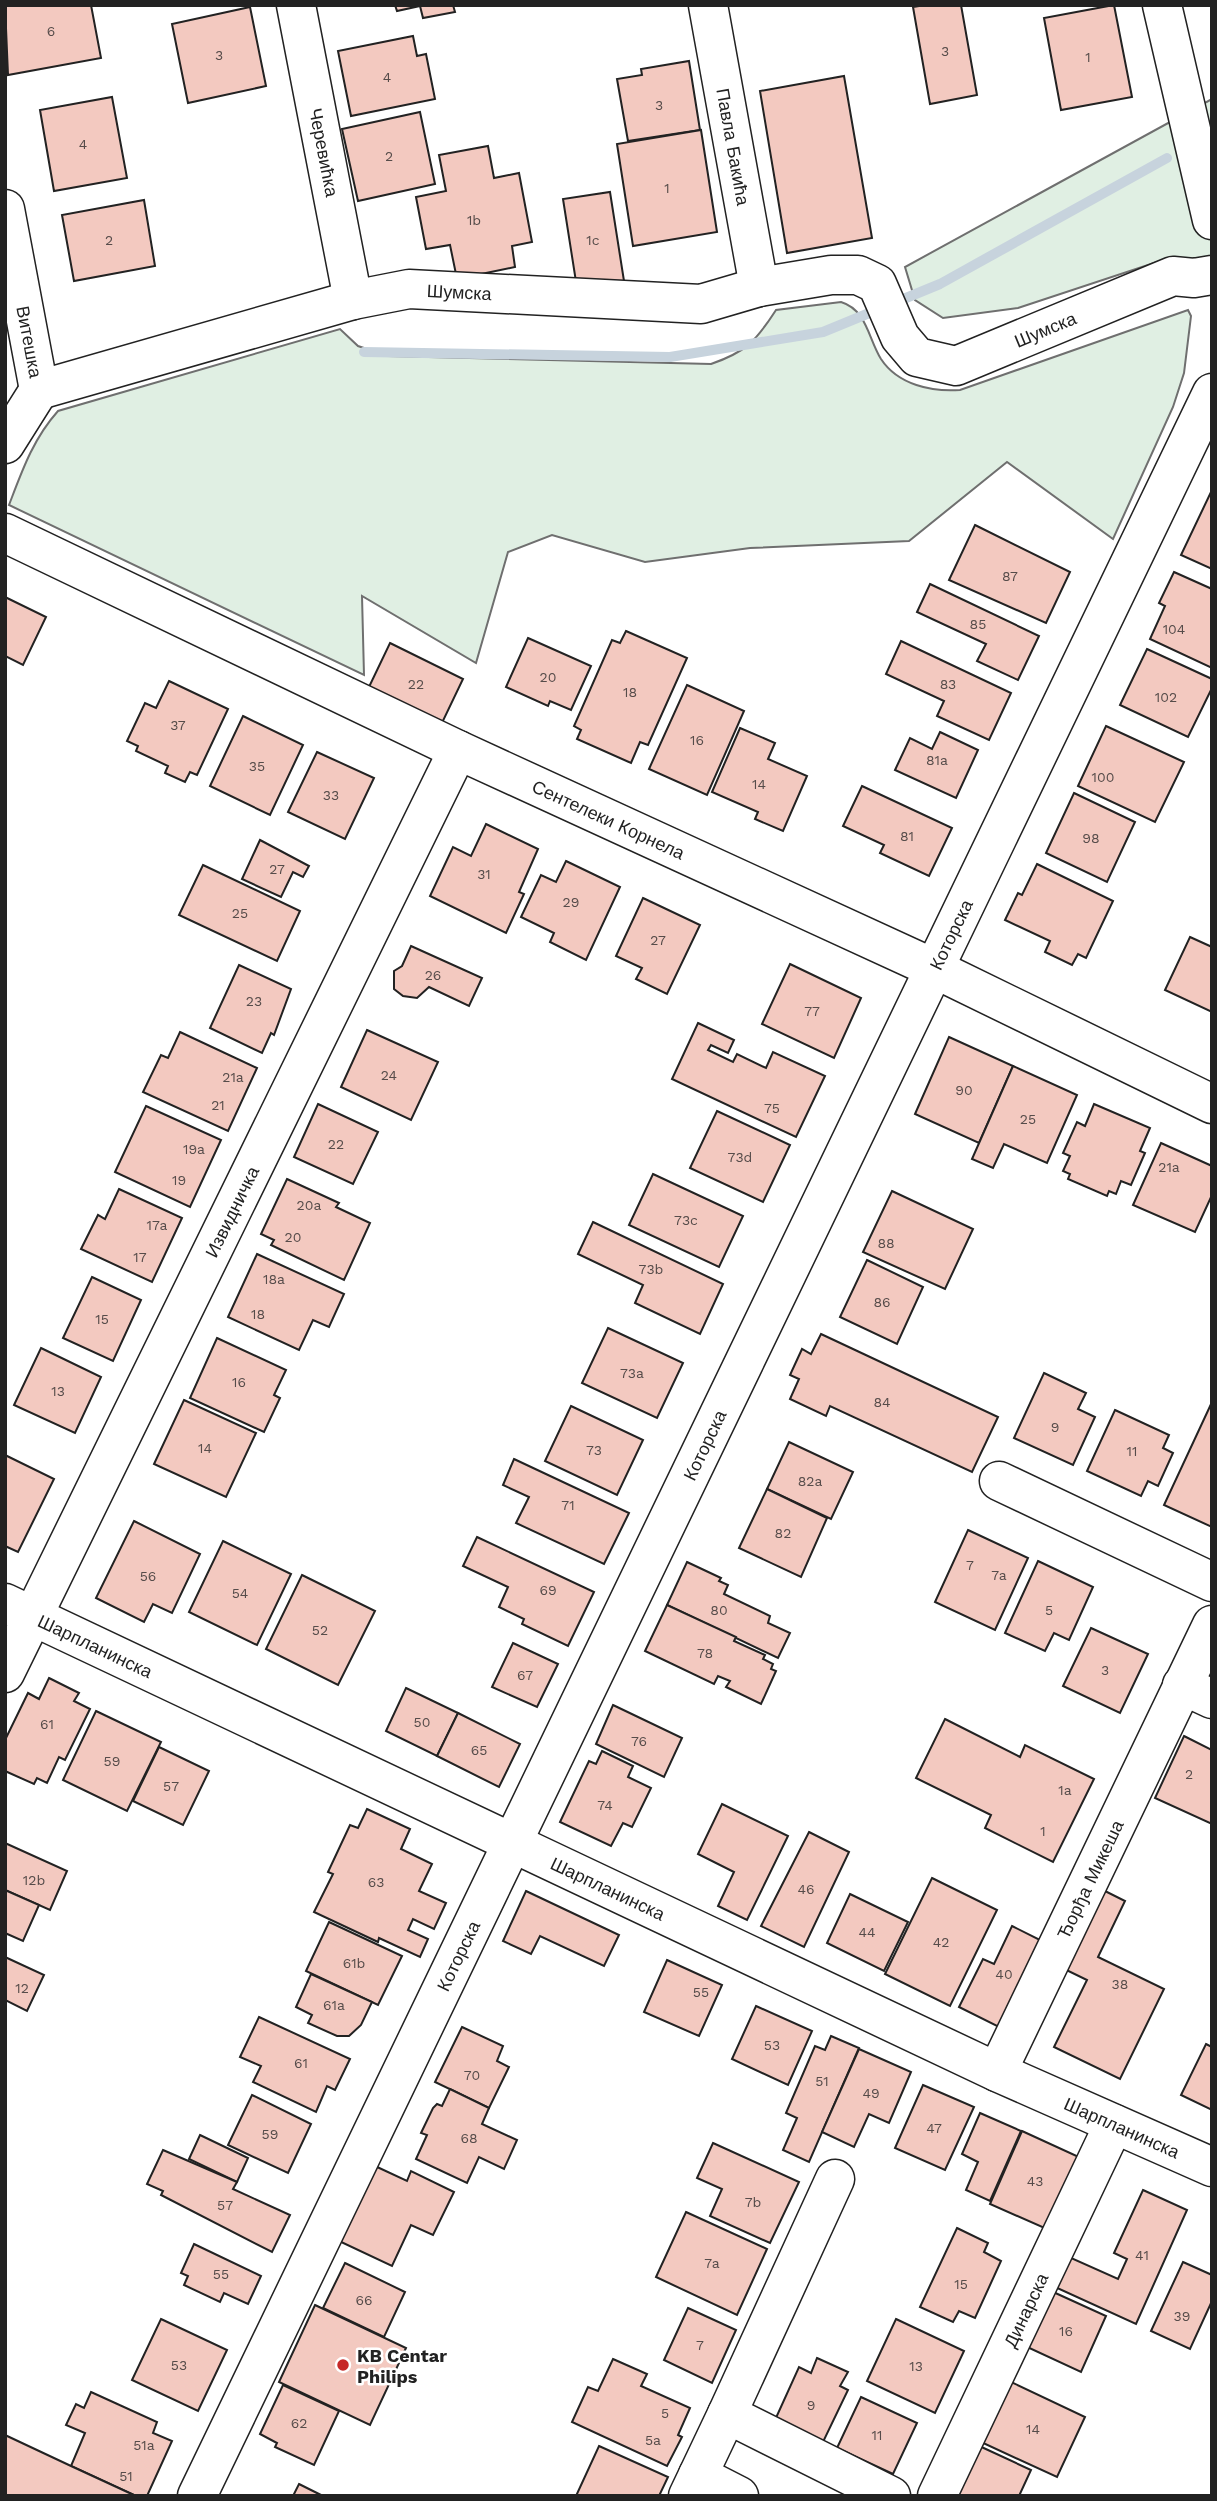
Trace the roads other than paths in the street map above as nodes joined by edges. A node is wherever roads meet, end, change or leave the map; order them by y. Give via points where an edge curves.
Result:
1 (296, 5) edge
2 (708, 5) edge
3 (1162, 5) edge
4 (5, 210) edge
5 (1212, 220) edge
6 (1212, 275) edge
7 (759, 287) junction
8 (353, 300) junction
9 (39, 390) junction
10 (1212, 394) edge
11 (1200, 438) edge
12 (5, 444) edge
13 (5, 533) edge
14 (458, 750) junction
15 (933, 968) junction
16 (1212, 1104) edge
17 (999, 1481) dead end
18 (1212, 1582) edge
19 (19, 1610) edge
20 (1212, 1625) edge
21 (5, 1673) edge
22 (1197, 1692) edge
23 (513, 1844) junction
24 (997, 2072) junction
25 (1114, 2124) junction
26 (1212, 2167) edge
27 (835, 2179) dead end
28 (726, 2414) junction
29 (693, 2485) edge
30 (197, 2496) edge
31 (739, 2496) edge
32 (891, 2496) edge
33 (937, 2496) edge

1 - 8 street, Черевићка
2 - 7 street, Павла Бакића
3 - 5 street
4 - 9 street, Витешка
6 - 7 street, Шумска via 1172,276 956,366 917,357 900,337 877,284 858,275
7 - 8 street, Шумска via 701,304 409,289
8 - 9 street, Шумска
9 - 12 street
10 - 11 street, Которска
11 - 15 street, Которска
13 - 14 street, Сентелеки Корнела
14 - 15 street, Сентелеки Корнела
14 - 19 street, Извидничка
15 - 16 street, Сентелеки Корнела
15 - 23 street, Которска
17 - 18 street
19 - 21 street, Извидничка
19 - 23 street, Шарпланинска
20 - 22 street, Ђорђа Микеша
22 - 24 street, Ђорђа Микеша
23 - 24 street, Шарпланинска
23 - 30 street, Которска
24 - 25 street, Шарпланинска
25 - 26 street, Шарпланинска
25 - 33 street, Динарска
27 - 28 street
28 - 29 street
28 - 32 street
29 - 31 street

